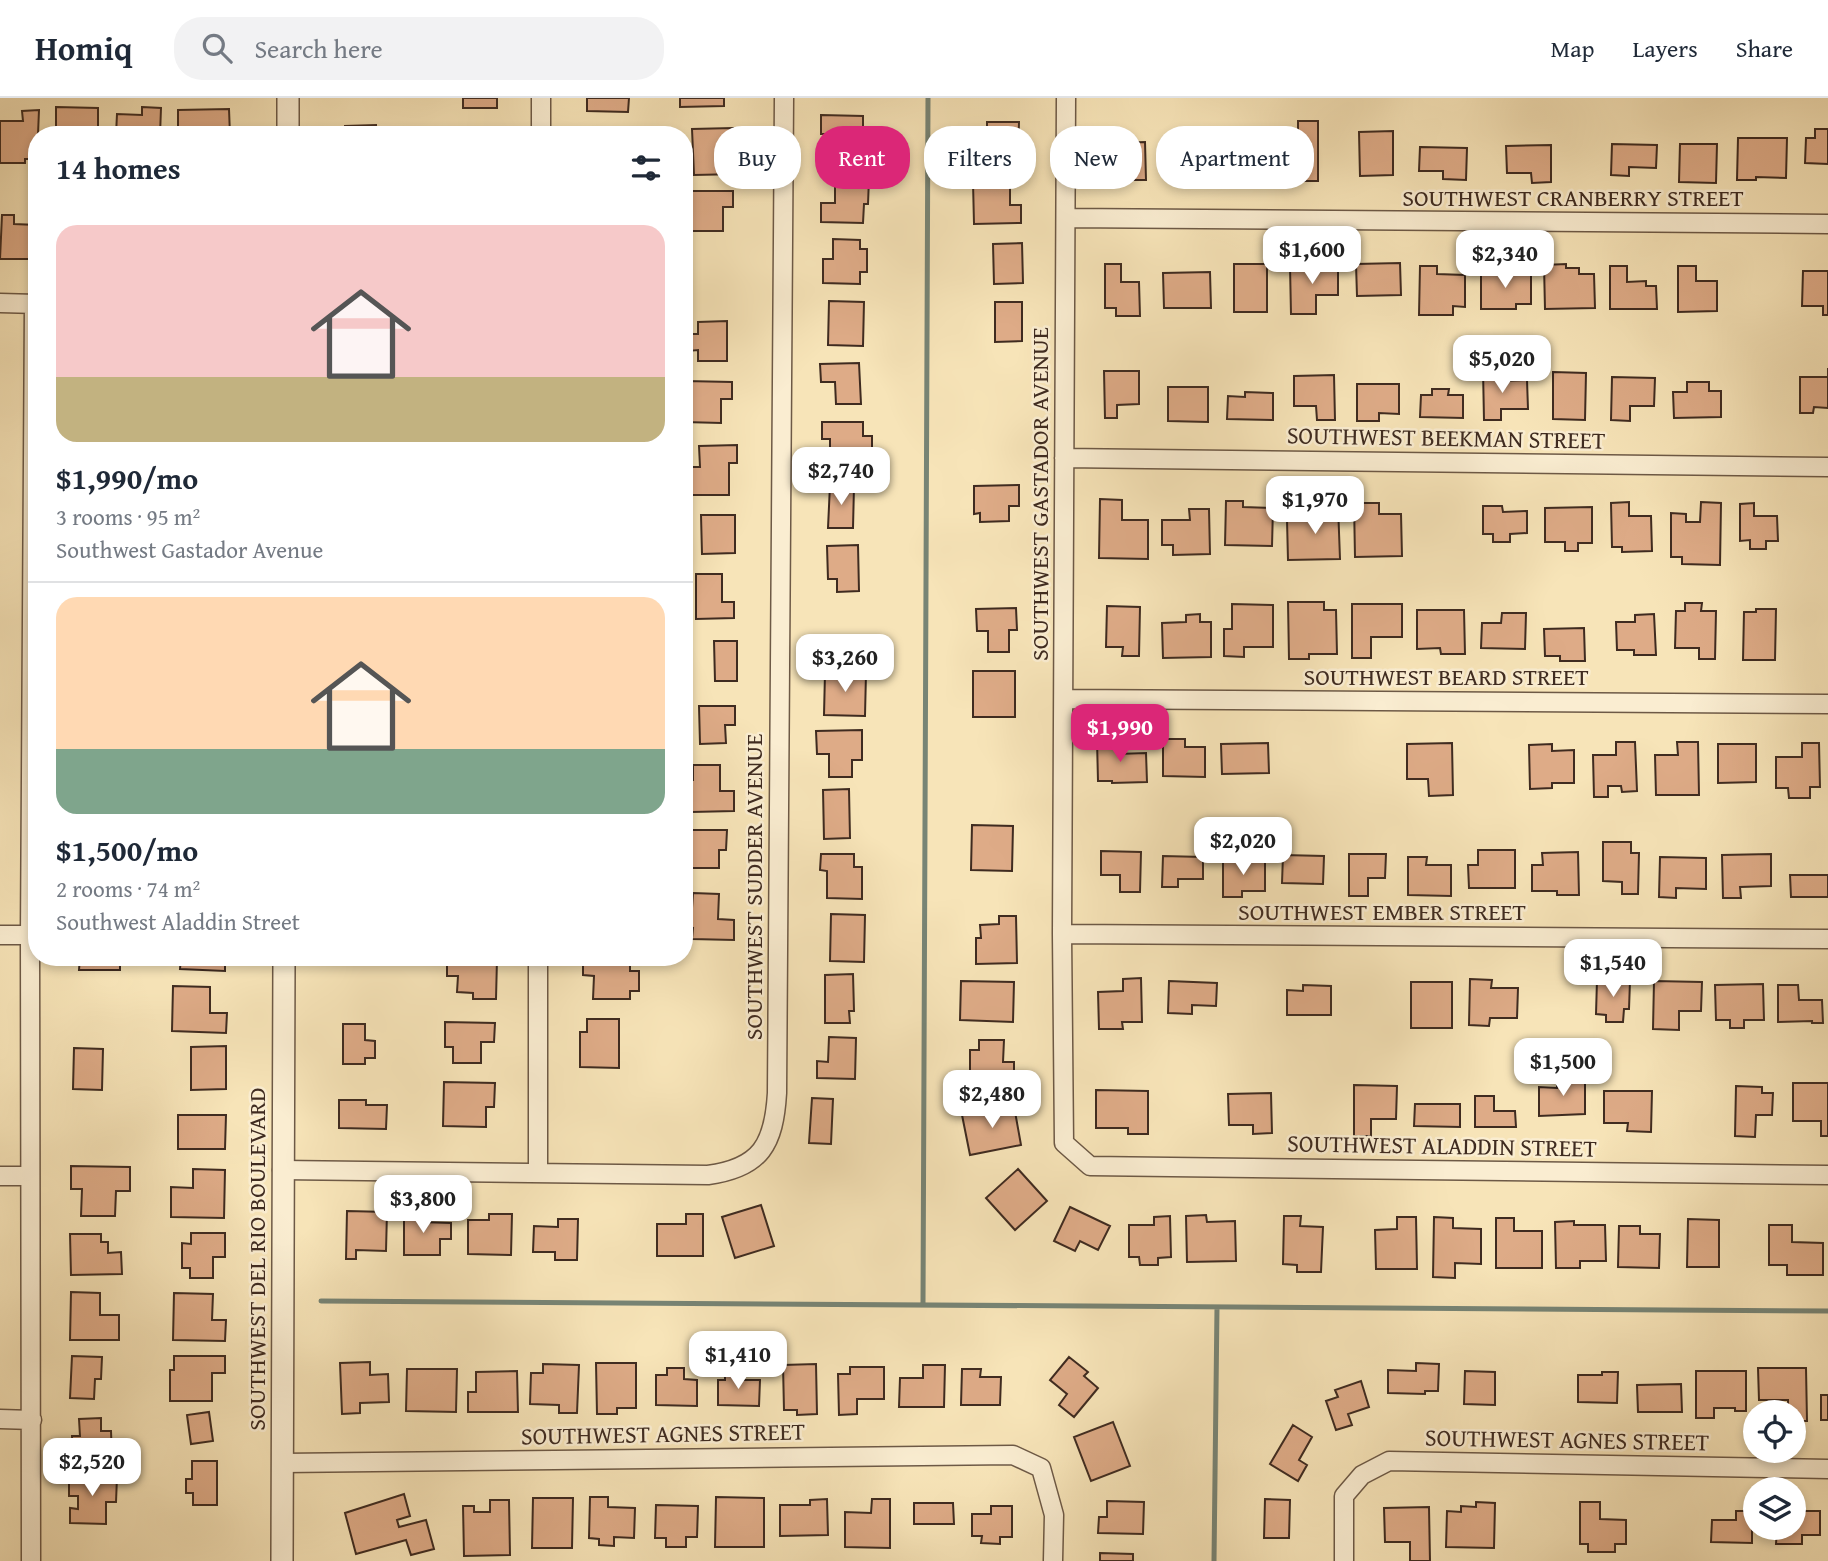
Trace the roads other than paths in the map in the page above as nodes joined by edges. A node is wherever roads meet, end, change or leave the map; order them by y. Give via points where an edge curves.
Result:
1 (288, 98) edge
2 (541, 98) edge
3 (784, 98) edge
4 (1066, 98) edge
5 (288, 126) edge
6 (541, 126) edge
7 (1066, 218) junction
8 (1828, 224) edge
9 (0, 303) edge
10 (28, 304) edge
11 (1064, 458) junction
12 (1828, 467) edge
13 (1064, 699) junction
14 (1828, 704) edge
15 (1062, 934) junction
16 (0, 935) edge
17 (28, 935) edge
18 (1828, 939) edge
19 (30, 966) edge
20 (284, 966) edge
21 (538, 966) edge
22 (1064, 1143) joint
23 (282, 1170) junction
24 (538, 1172) junction
25 (1828, 1175) edge
26 (0, 1176) edge
27 (30, 1176) junction
28 (0, 1419) edge
29 (32, 1420) junction
30 (283, 1463) junction
31 (1828, 1469) edge
32 (31, 1561) edge
33 (282, 1561) edge
34 (1054, 1561) edge
35 (1344, 1561) edge

1 - 5 street
2 - 6 street
3 - 24 street, SOUTHWEST SUDDER AVENUE via 776,1115 766,1144 741,1168 708,1175
4 - 7 street, SOUTHWEST GASTADOR AVENUE
7 - 8 street, SOUTHWEST CRANBERRY STREET
7 - 11 street, SOUTHWEST GASTADOR AVENUE
9 - 10 street
11 - 12 street, SOUTHWEST BEEKMAN STREET
11 - 13 street, SOUTHWEST GASTADOR AVENUE
13 - 14 street, SOUTHWEST BEARD STREET
13 - 15 street, SOUTHWEST GASTADOR AVENUE
15 - 18 street, SOUTHWEST EMBER STREET
15 - 22 street, SOUTHWEST GASTADOR AVENUE
16 - 17 street
19 - 27 street
20 - 23 street, SOUTHWEST DEL RIO BOULEVARD
21 - 24 street
22 - 25 street, SOUTHWEST ALADDIN STREET via 1090,1166
23 - 24 street, SOUTHWEST SUDDER AVENUE
23 - 30 street, SOUTHWEST DEL RIO BOULEVARD
26 - 27 street
27 - 29 street
28 - 29 street
29 - 32 street
30 - 33 street, SOUTHWEST DEL RIO BOULEVARD
30 - 34 street, SOUTHWEST AGNES STREET via 1013,1455 1041,1468 1054,1515
31 - 35 street, SOUTHWEST AGNES STREET via 1389,1461 1363,1475 1344,1496

